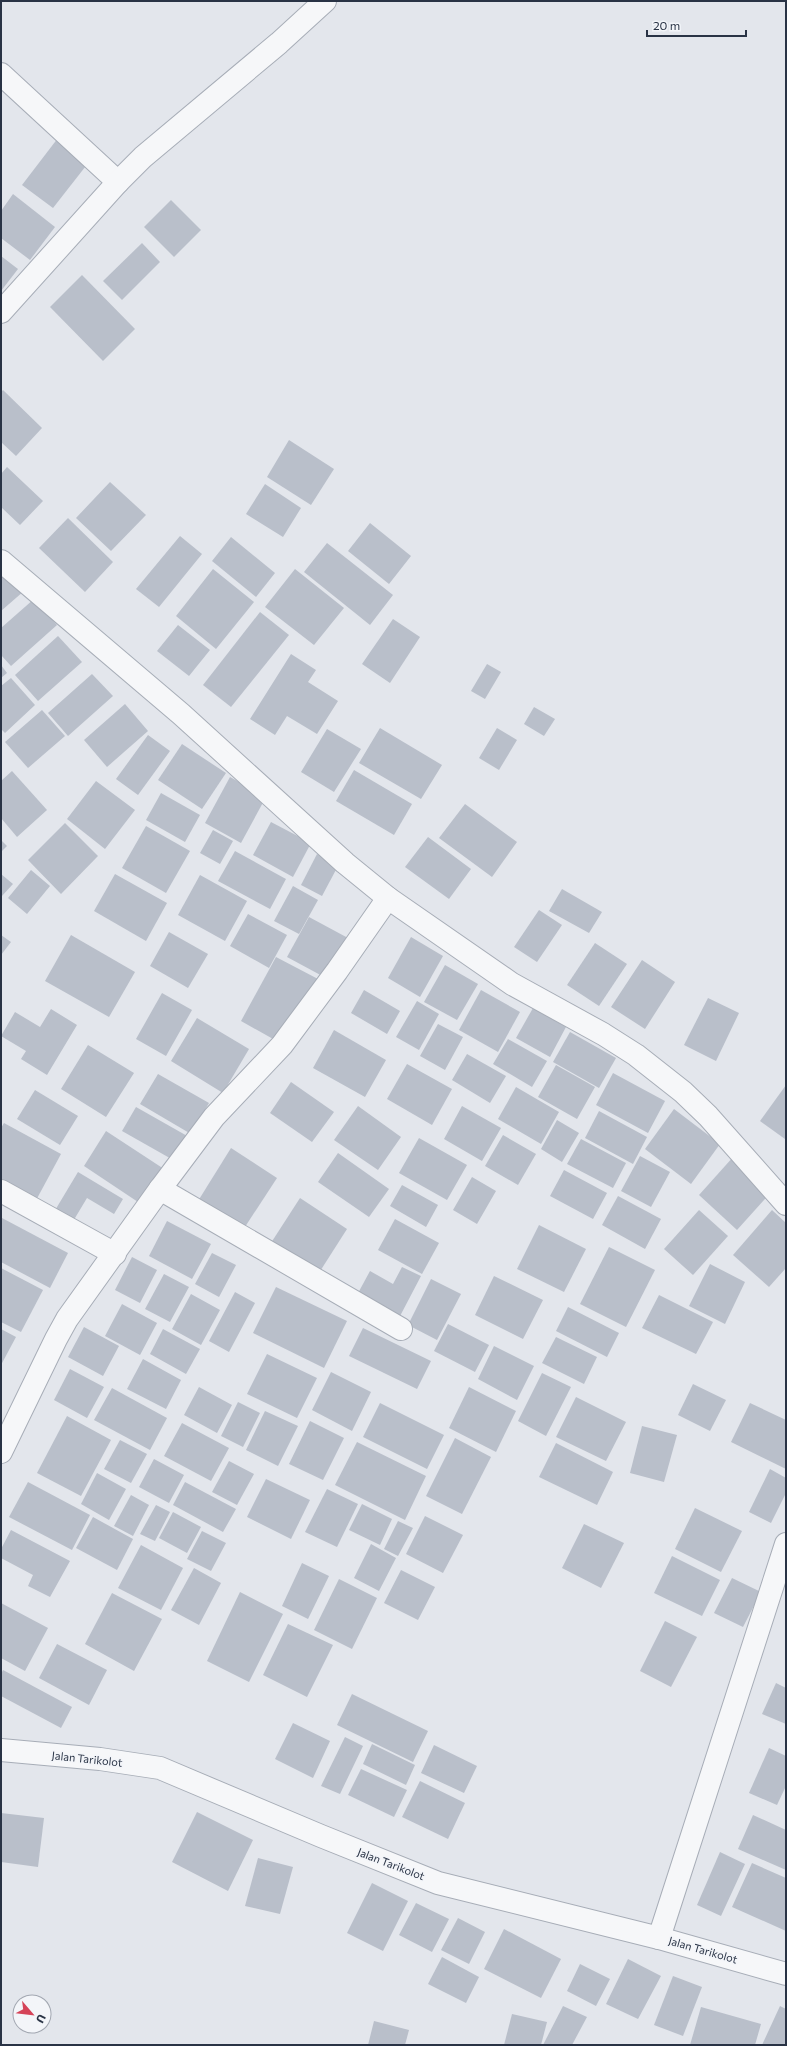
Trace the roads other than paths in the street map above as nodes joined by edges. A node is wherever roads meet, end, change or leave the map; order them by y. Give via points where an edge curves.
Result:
1 (325, 1) edge
2 (1, 74) edge
3 (118, 182) junction
4 (1, 312) edge
5 (1, 561) edge
6 (388, 898) junction
7 (160, 1189) junction
8 (1, 1191) edge
9 (786, 1204) edge
10 (115, 1254) junction
11 (401, 1330) dead end
12 (1, 1452) edge
13 (786, 1544) edge
14 (1, 1750) edge
15 (659, 1938) junction
16 (786, 1974) edge

1 - 3 street via 143,157
2 - 3 street
3 - 4 street
5 - 6 street via 181,714 345,863
6 - 7 street via 282,1045 214,1117
6 - 9 street via 512,984 636,1055 698,1106
7 - 10 street
7 - 11 street
8 - 10 street
10 - 12 street via 56,1339
13 - 15 street
14 - 15 street, Jalan Tarikolot via 100,1759 160,1768 438,1883
15 - 16 street, Jalan Tarikolot

